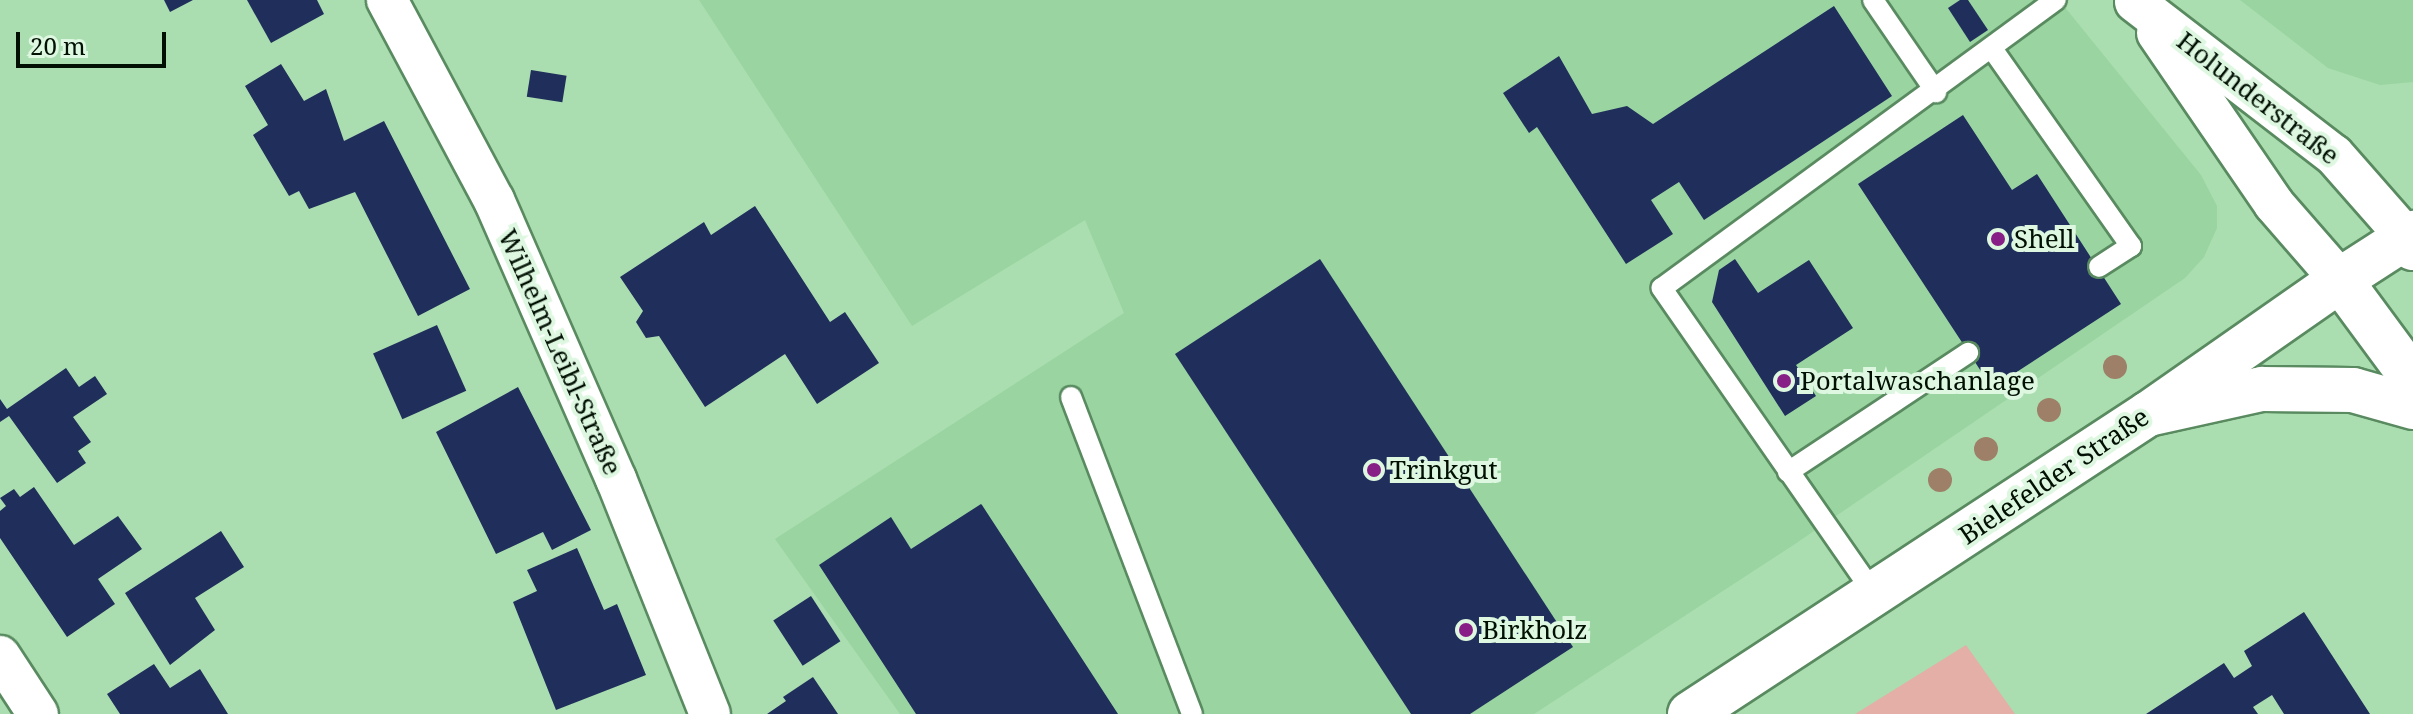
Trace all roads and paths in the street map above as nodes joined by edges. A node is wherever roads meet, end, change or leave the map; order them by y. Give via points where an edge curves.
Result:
1 (387, 0) edge
2 (1873, 0) edge
3 (2056, 0) edge
4 (2134, 1) edge
5 (1993, 50) junction
6 (1936, 92) junction
7 (2411, 239) edge
8 (2099, 267) dead end
9 (2340, 280) junction
10 (1968, 353) dead end
11 (2413, 379) edge
12 (1071, 397) dead end
13 (2413, 407) edge
14 (2148, 414) junction
15 (1788, 472) junction
16 (1875, 595) junction
17 (0, 656) edge
18 (38, 714) edge
19 (710, 714) edge
20 (1192, 714) edge
21 (1690, 714) edge

1 - 19 street, Wilhelm-Leibl-Straße via 494,200 616,479
2 - 6 lane
3 - 5 lane
4 - 7 street, Holunderstraße via 2334,155
4 - 9 street, Holunderstraße via 2274,204
5 - 6 lane
5 - 8 lane via 2131,246
6 - 15 lane via 1662,288
7 - 9 main road, Bielefelder Straße
9 - 11 main road
9 - 14 main road, Bielefelder Straße
10 - 15 lane
12 - 20 lane
13 - 14 main road via 2353,390 2291,388 2204,398
14 - 16 main road, Bielefelder Straße
15 - 16 lane
16 - 21 main road, Bielefelder Straße
17 - 18 street

